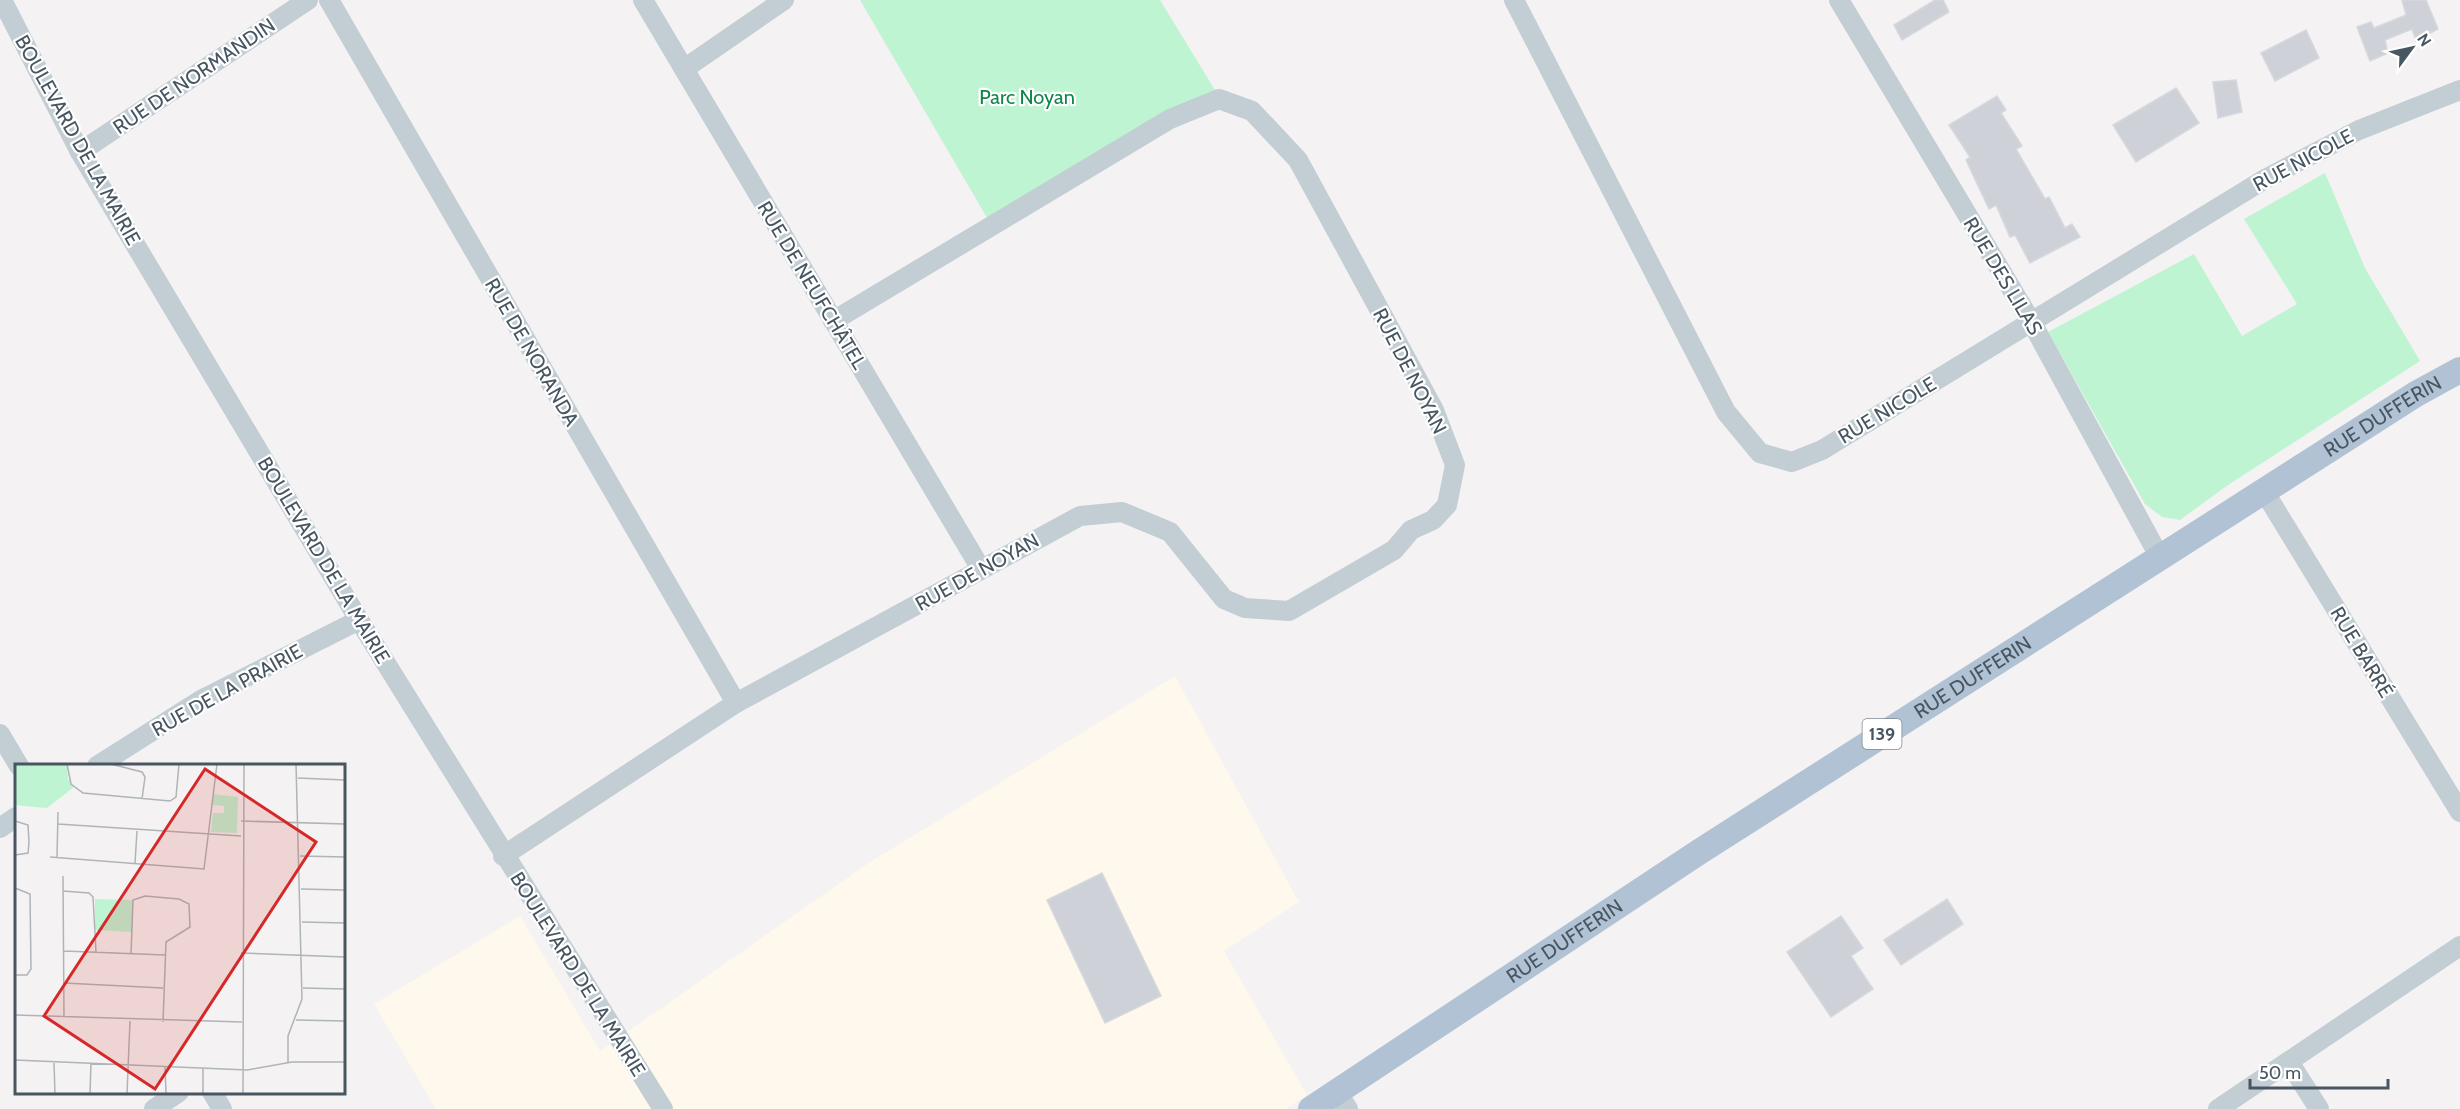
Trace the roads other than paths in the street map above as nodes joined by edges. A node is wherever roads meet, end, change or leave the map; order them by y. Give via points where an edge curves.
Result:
1 (2, 0) edge
2 (308, 0) edge
3 (329, 0) edge
4 (643, 0) edge
5 (784, 0) edge
6 (1514, 0) edge
7 (1839, 0) edge
8 (684, 69) junction
9 (2460, 90) edge
10 (80, 152) junction
11 (834, 321) junction
12 (2032, 323) junction
13 (2460, 370) edge
14 (2264, 491) junction
15 (2159, 556) junction
16 (981, 569) junction
17 (359, 620) junction
18 (736, 703) junction
19 (0, 734) edge
20 (18, 764) edge
21 (99, 764) edge
22 (2460, 812) edge
23 (15, 818) edge
24 (0, 828) edge
25 (503, 856) junction
26 (2460, 946) edge
27 (2289, 1062) junction
28 (175, 1094) edge
29 (213, 1094) edge
30 (1343, 1100) edge
31 (154, 1109) edge
32 (222, 1109) edge
33 (663, 1109) edge
34 (1311, 1109) edge
35 (2218, 1109) edge
36 (2319, 1109) edge

1 - 10 street, BOULEVARD DE LA MAIRIE
2 - 10 street, RUE DE NORMANDIN
3 - 18 street, RUE DE NORANDA
4 - 8 street, RUE DE NEUFCHÂTEL
5 - 8 street
6 - 12 street, RUE NICOLE via 1726,412 1760,453 1792,462 1822,450
7 - 12 street, RUE DES LILAS
8 - 11 street, RUE DE NEUFCHÂTEL
9 - 12 street, RUE NICOLE via 2359,130 2265,179
10 - 17 street, BOULEVARD DE LA MAIRIE
11 - 16 street, RUE DE NEUFCHÂTEL
11 - 16 street, RUE DE NOYAN via 1170,119 1219,99 1252,111 1298,160 1434,410 1455,465 1447,505 1433,520 1411,530 1394,550 1289,611 1245,608 1224,599 1170,532 1122,512 1080,516
12 - 15 street, RUE DES LILAS
13 - 14 main road, RUE DUFFERIN / 139
14 - 15 main road, RUE DUFFERIN / 139
14 - 22 street, RUE BARRÉ
15 - 30 main road, RUE DUFFERIN / 139 via 1699,852
16 - 18 street, RUE DE NOYAN
17 - 21 street, RUE DE LA PRAIRIE via 201,700
17 - 25 street, BOULEVARD DE LA MAIRIE
18 - 25 street, RUE DE NOYAN
19 - 20 street
23 - 24 street
25 - 33 street, BOULEVARD DE LA MAIRIE
26 - 27 street
27 - 35 street
27 - 36 street
28 - 31 street
29 - 32 street
30 - 34 main road, RUE DUFFERIN / 139

